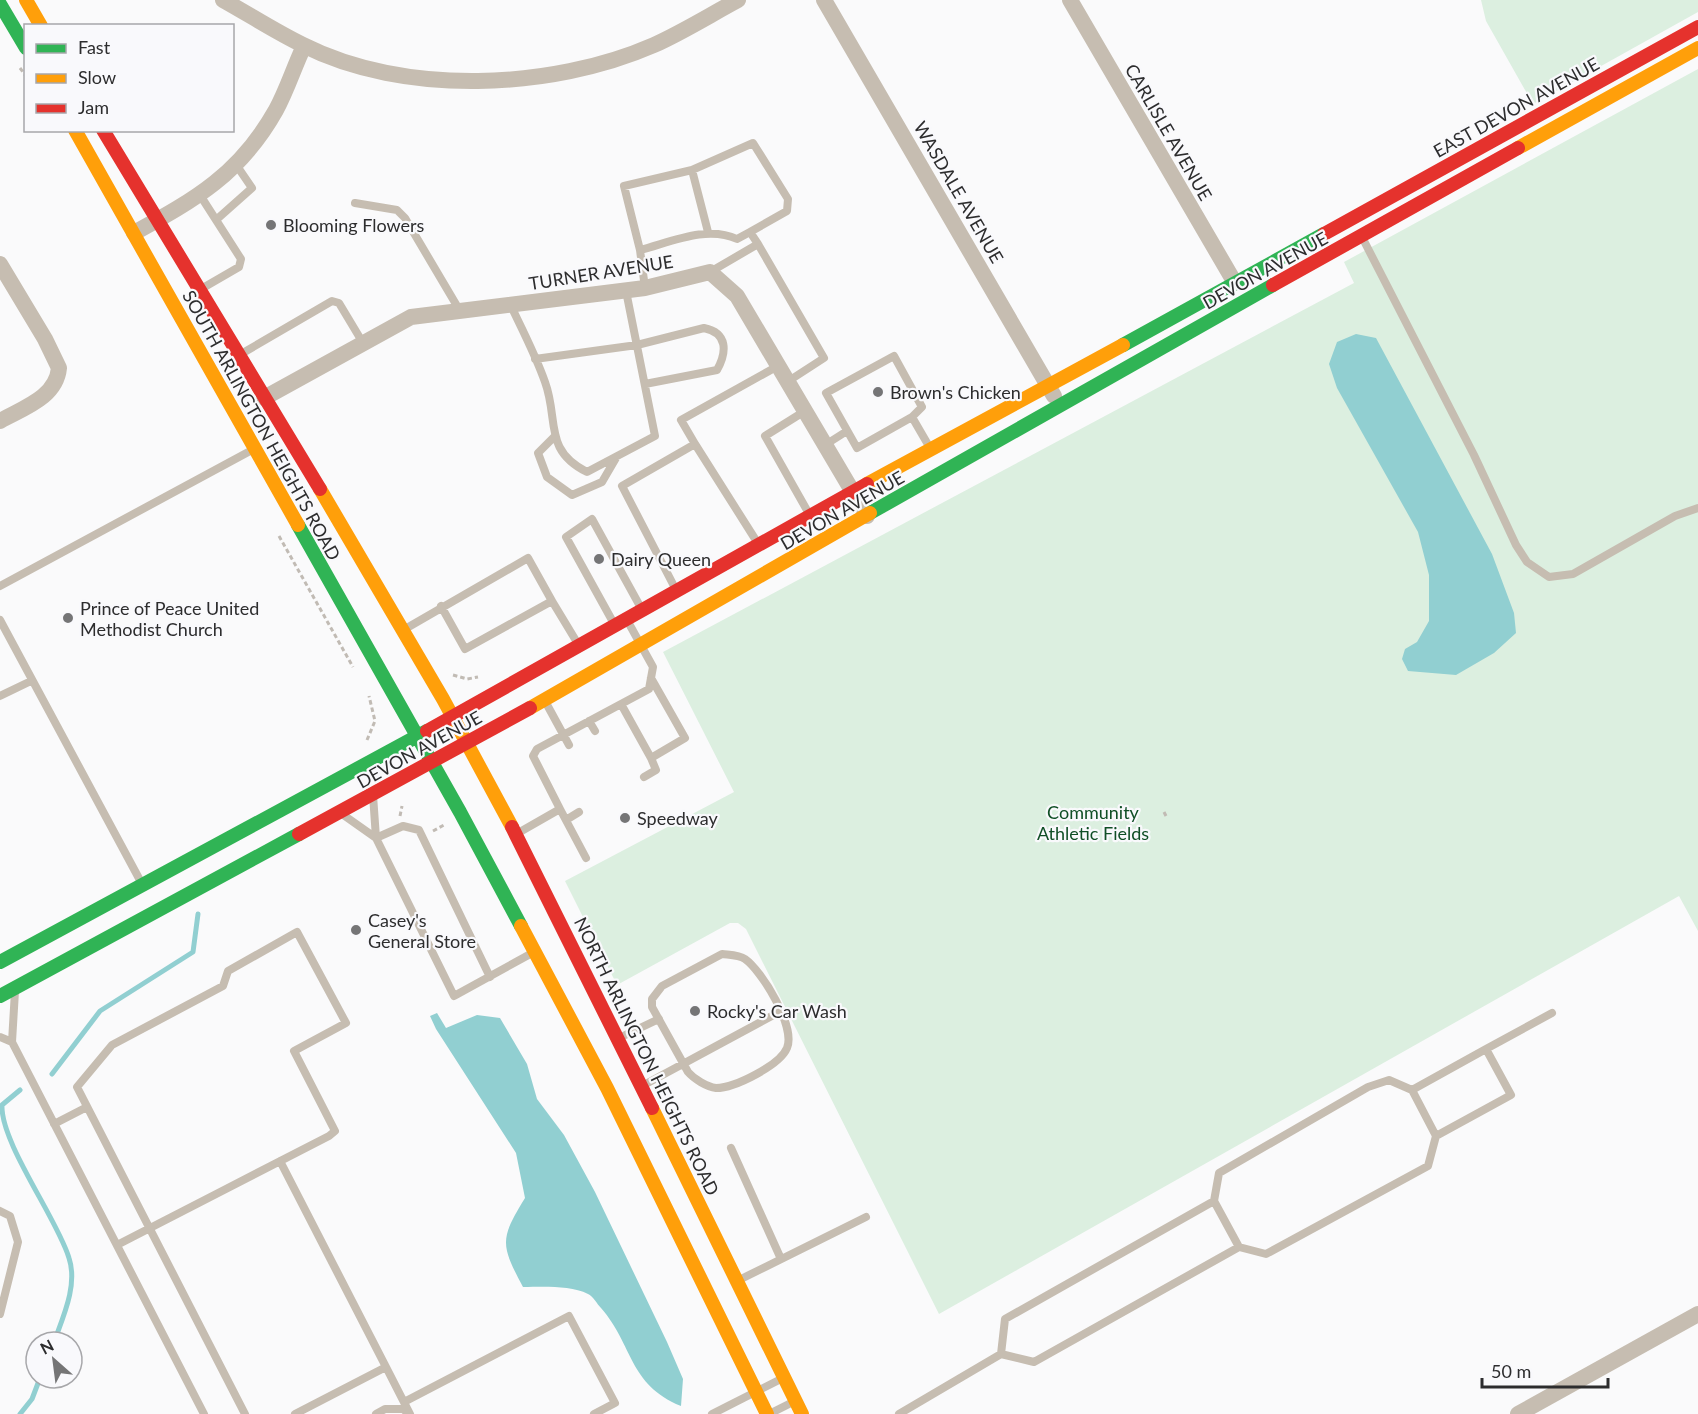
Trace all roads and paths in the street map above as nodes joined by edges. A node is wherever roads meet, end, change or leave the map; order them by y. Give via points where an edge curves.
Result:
1 (26, 0) edge
2 (223, 0) edge
3 (738, 0) edge
4 (824, 0) edge
5 (1070, 0) edge
6 (0, 4) edge
7 (40, 24) edge
8 (1698, 27) edge
9 (24, 45) edge
10 (304, 46) junction
11 (1698, 48) edge
12 (76, 132) edge
13 (104, 132) edge
14 (237, 166) junction
15 (692, 170) junction
16 (200, 195) junction
17 (355, 202) dead end
18 (216, 220) junction
19 (1352, 220) joint
20 (156, 221) junction
21 (708, 232) junction
22 (750, 232) junction
23 (134, 233) junction
24 (1362, 237) junction
25 (758, 244) junction
26 (640, 250) junction
27 (0, 264) edge
28 (710, 272) junction
29 (1235, 283) junction
30 (645, 288) junction
31 (198, 291) junction
32 (626, 291) junction
33 (511, 306) junction
34 (461, 312) junction
35 (363, 343) junction
36 (637, 345) junction
37 (238, 356) junction
38 (535, 359) junction
39 (778, 366) junction
40 (787, 382) junction
41 (645, 384) junction
42 (1049, 386) junction
43 (264, 398) junction
44 (1058, 405) junction
45 (804, 411) junction
46 (912, 417) junction
47 (0, 421) edge
48 (847, 430) junction
49 (554, 437) junction
50 (695, 444) junction
51 (825, 445) junction
52 (930, 448) junction
53 (253, 449) junction
54 (616, 457) junction
55 (852, 492) junction
56 (1698, 508) edge
57 (809, 515) junction
58 (867, 516) junction
59 (277, 531) dead end
60 (759, 544) junction
61 (0, 586) edge
62 (677, 592) junction
63 (552, 601) junction
64 (441, 606) junction
65 (643, 611) junction
66 (0, 620) edge
67 (621, 623) junction
68 (403, 630) junction
69 (641, 645) junction
70 (579, 646) junction
71 (450, 673) dead end
72 (488, 673) dead end
73 (358, 676) dead end
74 (651, 678) junction
75 (31, 681) junction
76 (364, 687) dead end
77 (0, 696) edge
78 (545, 700) junction
79 (621, 704) junction
80 (453, 717) junction
81 (589, 721) junction
82 (595, 731) dead end
83 (564, 734) junction
84 (418, 736) junction
85 (367, 741) dead end
86 (467, 743) junction
87 (569, 745) dead end
88 (651, 758) junction
89 (433, 762) junction
90 (644, 777) dead end
91 (373, 795) junction
92 (402, 806) dead end
93 (560, 809) junction
94 (579, 812) dead end
95 (1164, 812) dead end
96 (340, 813) junction
97 (400, 817) dead end
98 (1167, 818) dead end
99 (566, 820) junction
100 (449, 823) dead end
101 (433, 831) dead end
102 (515, 834) junction
103 (376, 838) junction
104 (586, 858) dead end
105 (142, 885) junction
106 (534, 952) junction
107 (0, 962) edge
108 (489, 977) junction
109 (15, 988) junction
110 (0, 996) edge
111 (781, 1011) junction
112 (1552, 1013) dead end
113 (659, 1019) junction
114 (0, 1037) edge
115 (618, 1039) junction
116 (12, 1042) junction
117 (1486, 1049) junction
118 (683, 1063) junction
119 (642, 1086) junction
120 (1412, 1090) junction
121 (87, 1107) junction
122 (54, 1124) junction
123 (1436, 1136) junction
124 (731, 1148) dead end
125 (280, 1161) junction
126 (1214, 1202) junction
127 (0, 1211) edge
128 (866, 1217) dead end
129 (150, 1228) junction
130 (117, 1245) junction
131 (1239, 1247) junction
132 (781, 1259) junction
133 (737, 1281) junction
134 (0, 1314) edge
135 (1698, 1314) edge
136 (1001, 1354) junction
137 (386, 1368) junction
138 (784, 1377) junction
139 (756, 1391) junction
140 (796, 1401) junction
141 (404, 1402) junction
142 (204, 1414) edge
143 (245, 1414) edge
144 (295, 1414) edge
145 (376, 1414) edge
146 (410, 1414) edge
147 (594, 1414) edge
148 (712, 1414) edge
149 (768, 1414) edge
150 (802, 1414) edge
151 (899, 1414) edge
152 (1518, 1414) edge

1 - 7 main road
2 - 10 street
3 - 10 street via 653,46 580,69 505,82 427,79 363,67
4 - 42 street, WASDALE AVENUE
5 - 29 street, CARLISLE AVENUE
6 - 9 main road
8 - 19 main road, EAST DEVON AVENUE
10 - 14 street via 277,109
11 - 24 main road, DEVON AVENUE
12 - 23 main road, SOUTH ARLINGTON HEIGHTS ROAD
13 - 20 main road, SOUTH ARLINGTON HEIGHTS ROAD
14 - 16 street
14 - 18 lane via 252,188
15 - 21 lane
15 - 22 lane via 753,143 788,199 787,211
15 - 26 lane via 624,186
16 - 18 lane
16 - 20 street
17 - 34 lane via 397,210 405,218
18 - 31 lane via 241,259 239,267
19 - 29 main road, DEVON AVENUE
20 - 23 street
20 - 31 main road, SOUTH ARLINGTON HEIGHTS ROAD
21 - 22 lane via 725,233 737,239
21 - 26 lane
22 - 25 lane
23 - 53 main road, SOUTH ARLINGTON HEIGHTS ROAD
24 - 44 main road, DEVON AVENUE
24 - 56 lane via 1527,561 1549,577 1573,574 1675,516
25 - 28 lane
25 - 40 lane via 824,358
26 - 30 lane
27 - 47 street via 59,368 53,388 42,398
28 - 30 street, TURNER AVENUE
28 - 39 street via 737,296
29 - 42 main road, DEVON AVENUE
30 - 32 street, TURNER AVENUE
31 - 37 main road, SOUTH ARLINGTON HEIGHTS ROAD
32 - 33 street, TURNER AVENUE
32 - 36 lane
33 - 34 street, TURNER AVENUE
33 - 38 lane
34 - 35 street, TURNER AVENUE via 411,317
35 - 37 lane via 339,303 332,301
35 - 43 street, TURNER AVENUE
36 - 38 lane
36 - 41 lane
36 - 41 lane via 704,328 714,330 723,340 725,354 717,370
37 - 43 main road, SOUTH ARLINGTON HEIGHTS ROAD
38 - 49 lane via 546,383
39 - 40 street
39 - 50 lane via 681,420
40 - 45 street
41 - 54 lane via 656,436
42 - 44 street, WASDALE AVENUE
42 - 52 main road, DEVON AVENUE
43 - 68 main road, SOUTH ARLINGTON HEIGHTS ROAD
44 - 58 main road, DEVON AVENUE
45 - 51 street
45 - 57 lane via 765,436
46 - 48 lane via 857,448
46 - 48 lane via 922,407 894,356 826,393
46 - 52 lane
48 - 51 lane
49 - 54 lane via 570,464 587,472
49 - 54 lane via 538,453 547,477 572,495 602,482
50 - 60 lane
50 - 62 lane via 622,486
51 - 55 street
52 - 55 main road, DEVON AVENUE
53 - 61 lane
53 - 84 main road, SOUTH ARLINGTON HEIGHTS ROAD
55 - 57 main road, DEVON AVENUE
55 - 58 street
57 - 60 main road, DEVON AVENUE
58 - 69 main road, DEVON AVENUE
59 - 73 path
60 - 62 main road, DEVON AVENUE
62 - 65 main road, DEVON AVENUE
63 - 64 lane via 528,558
63 - 64 lane via 465,649
63 - 70 lane
64 - 68 lane
65 - 67 main road, DEVON AVENUE
65 - 67 lane via 592,519 566,537
66 - 75 lane
67 - 69 lane
67 - 70 main road, DEVON AVENUE
68 - 80 main road, SOUTH ARLINGTON HEIGHTS ROAD
69 - 74 lane via 654,667
69 - 78 main road, DEVON AVENUE
70 - 80 main road, DEVON AVENUE
71 - 72 path via 467,679
74 - 79 lane via 649,689
74 - 88 lane via 685,738
75 - 77 lane
75 - 105 lane
76 - 85 path via 377,711
78 - 83 lane
78 - 86 main road, DEVON AVENUE
79 - 81 lane
79 - 88 lane
80 - 84 main road, DEVON AVENUE
80 - 86 main road, NORTH ARLINGTON HEIGHTS ROAD
81 - 82 lane
81 - 83 lane
83 - 87 lane
83 - 93 lane via 532,756
84 - 89 main road
84 - 105 main road, DEVON AVENUE
86 - 89 main road, DEVON AVENUE
86 - 102 main road, NORTH ARLINGTON HEIGHTS ROAD
88 - 90 lane via 656,770
89 - 91 main road, DEVON AVENUE
89 - 106 main road
91 - 96 main road, DEVON AVENUE
91 - 103 lane
92 - 97 path
93 - 99 lane
93 - 102 lane
94 - 99 lane
95 - 98 path
96 - 103 lane
96 - 109 main road, DEVON AVENUE
99 - 104 lane
100 - 101 path
102 - 115 main road, NORTH ARLINGTON HEIGHTS ROAD
103 - 108 lane via 403,826 419,830
103 - 108 lane via 454,996
105 - 107 main road, DEVON AVENUE
106 - 108 lane
106 - 139 main road via 607,1088
109 - 110 main road, DEVON AVENUE
109 - 116 lane
111 - 113 lane via 761,974 744,958 722,954 658,990 652,1007
111 - 118 lane
111 - 118 lane via 790,1036 787,1050 763,1071 733,1085 714,1088 693,1078
112 - 117 lane
113 - 115 lane
113 - 118 lane
114 - 116 lane
115 - 119 main road, NORTH ARLINGTON HEIGHTS ROAD
116 - 122 lane
117 - 120 lane
117 - 123 lane via 1511,1095
118 - 119 lane
119 - 133 main road, NORTH ARLINGTON HEIGHTS ROAD
120 - 123 lane
120 - 126 lane via 1389,1080 1358,1093 1219,1173
121 - 122 lane
121 - 125 lane via 77,1087 112,1046 223,986 228,971 297,932 346,1023 294,1051 335,1131
121 - 129 lane
122 - 130 lane
123 - 131 lane via 1428,1166 1266,1254
124 - 132 lane
125 - 129 lane
125 - 137 lane
126 - 131 lane
126 - 136 lane via 1005,1319
127 - 134 lane via 10,1216 18,1242
128 - 132 lane
129 - 130 lane
129 - 143 lane
130 - 142 lane
131 - 136 lane via 1034,1362
132 - 133 lane
133 - 138 main road, NORTH ARLINGTON HEIGHTS ROAD
135 - 152 street
136 - 151 lane
137 - 141 lane
137 - 144 lane
138 - 139 lane
138 - 140 main road, NORTH ARLINGTON HEIGHTS ROAD
139 - 148 lane
139 - 149 main road
140 - 149 lane
140 - 150 main road, NORTH ARLINGTON HEIGHTS ROAD
141 - 146 lane
141 - 147 lane via 569,1316 615,1403
145 - 146 lane via 385,1409 403,1409

